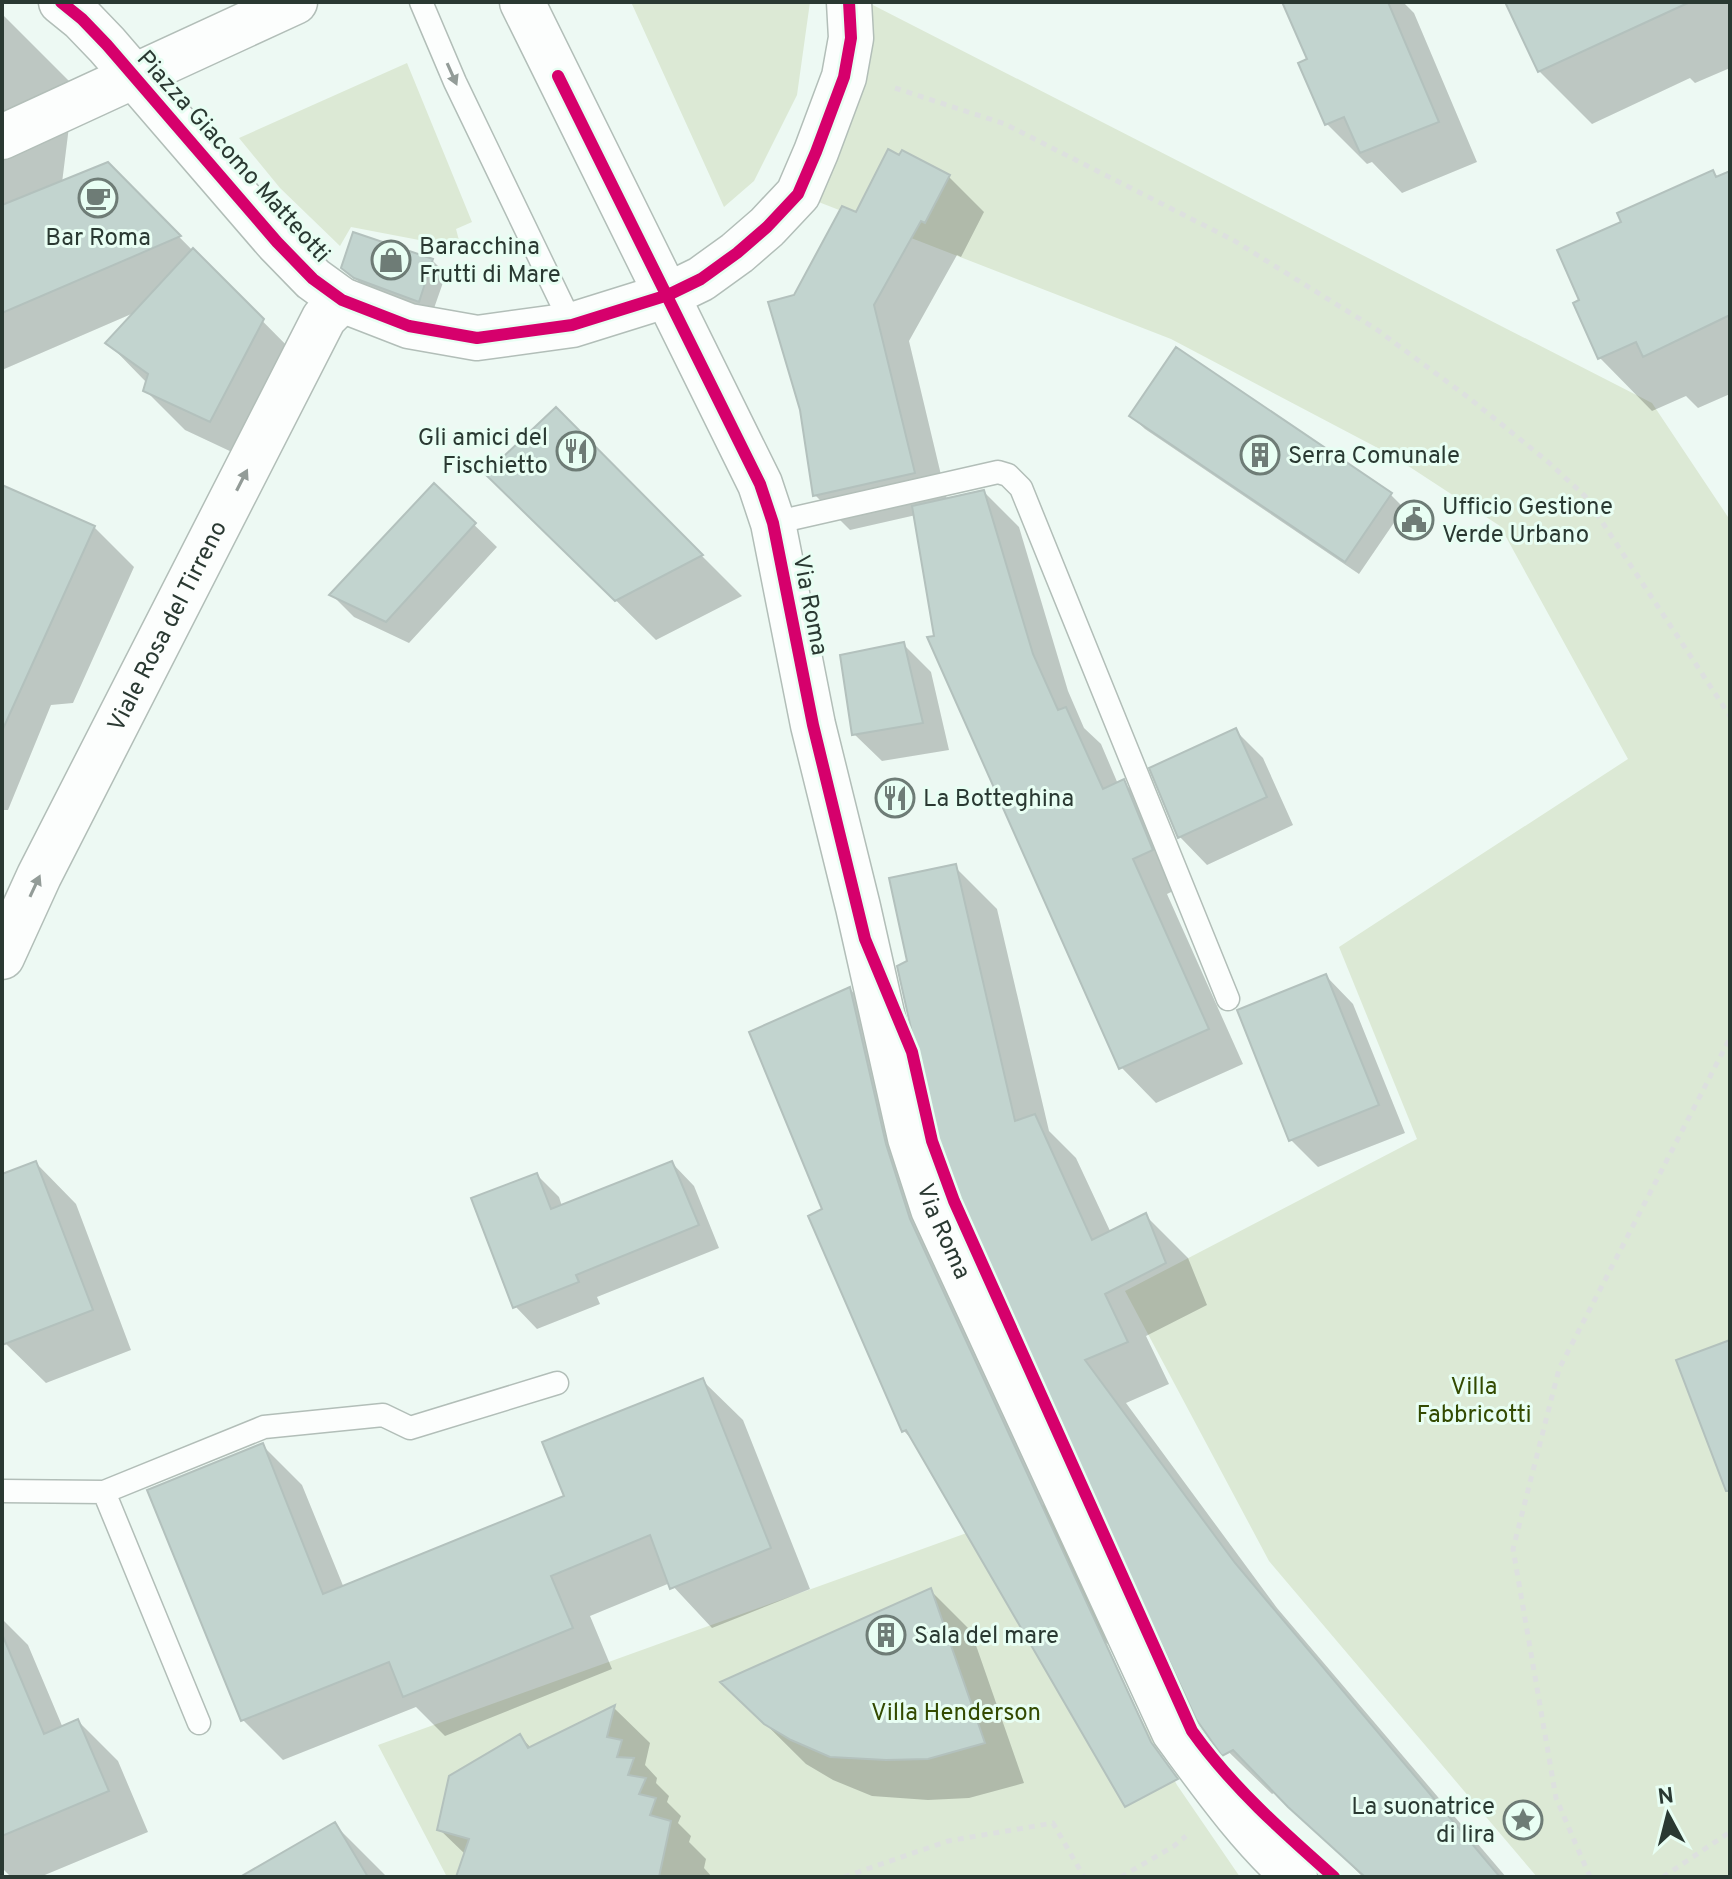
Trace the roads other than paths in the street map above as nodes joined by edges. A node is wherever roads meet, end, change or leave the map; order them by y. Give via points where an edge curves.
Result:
1 (61, 2) edge
2 (295, 2) edge
3 (421, 2) edge
4 (522, 2) edge
5 (849, 2) edge
6 (134, 77) junction
7 (2, 137) edge
8 (668, 295) junction
9 (342, 300) junction
10 (572, 325) junction
11 (773, 523) junction
12 (2, 957) edge
13 (1228, 999) dead end
14 (557, 1383) dead end
15 (2, 1491) edge
16 (104, 1492) junction
17 (199, 1723) dead end
18 (1295, 1877) edge

1 - 6 street, Piazza Giacomo Matteotti
2 - 6 street
3 -> 10 lane
4 - 8 street
5 - 8 street, Piazza Giacomo Matteotti via 851,38 844,77 798,194 737,253
6 - 7 street
6 - 9 street, Piazza Giacomo Matteotti via 277,242
8 - 10 street, Piazza Giacomo Matteotti
8 - 11 street, Via Roma via 760,484
9 - 10 street, Piazza Giacomo Matteotti via 409,326 477,338
12 -> 9 street, Viale Rosa del Tirreno via 324,318
11 - 13 lane via 998,472 1021,488
11 - 18 street, Via Roma via 813,725 910,1138 933,1209 1174,1732 1226,1802
14 - 16 lane via 410,1428 383,1415 264,1427
15 - 16 lane
16 - 17 lane

